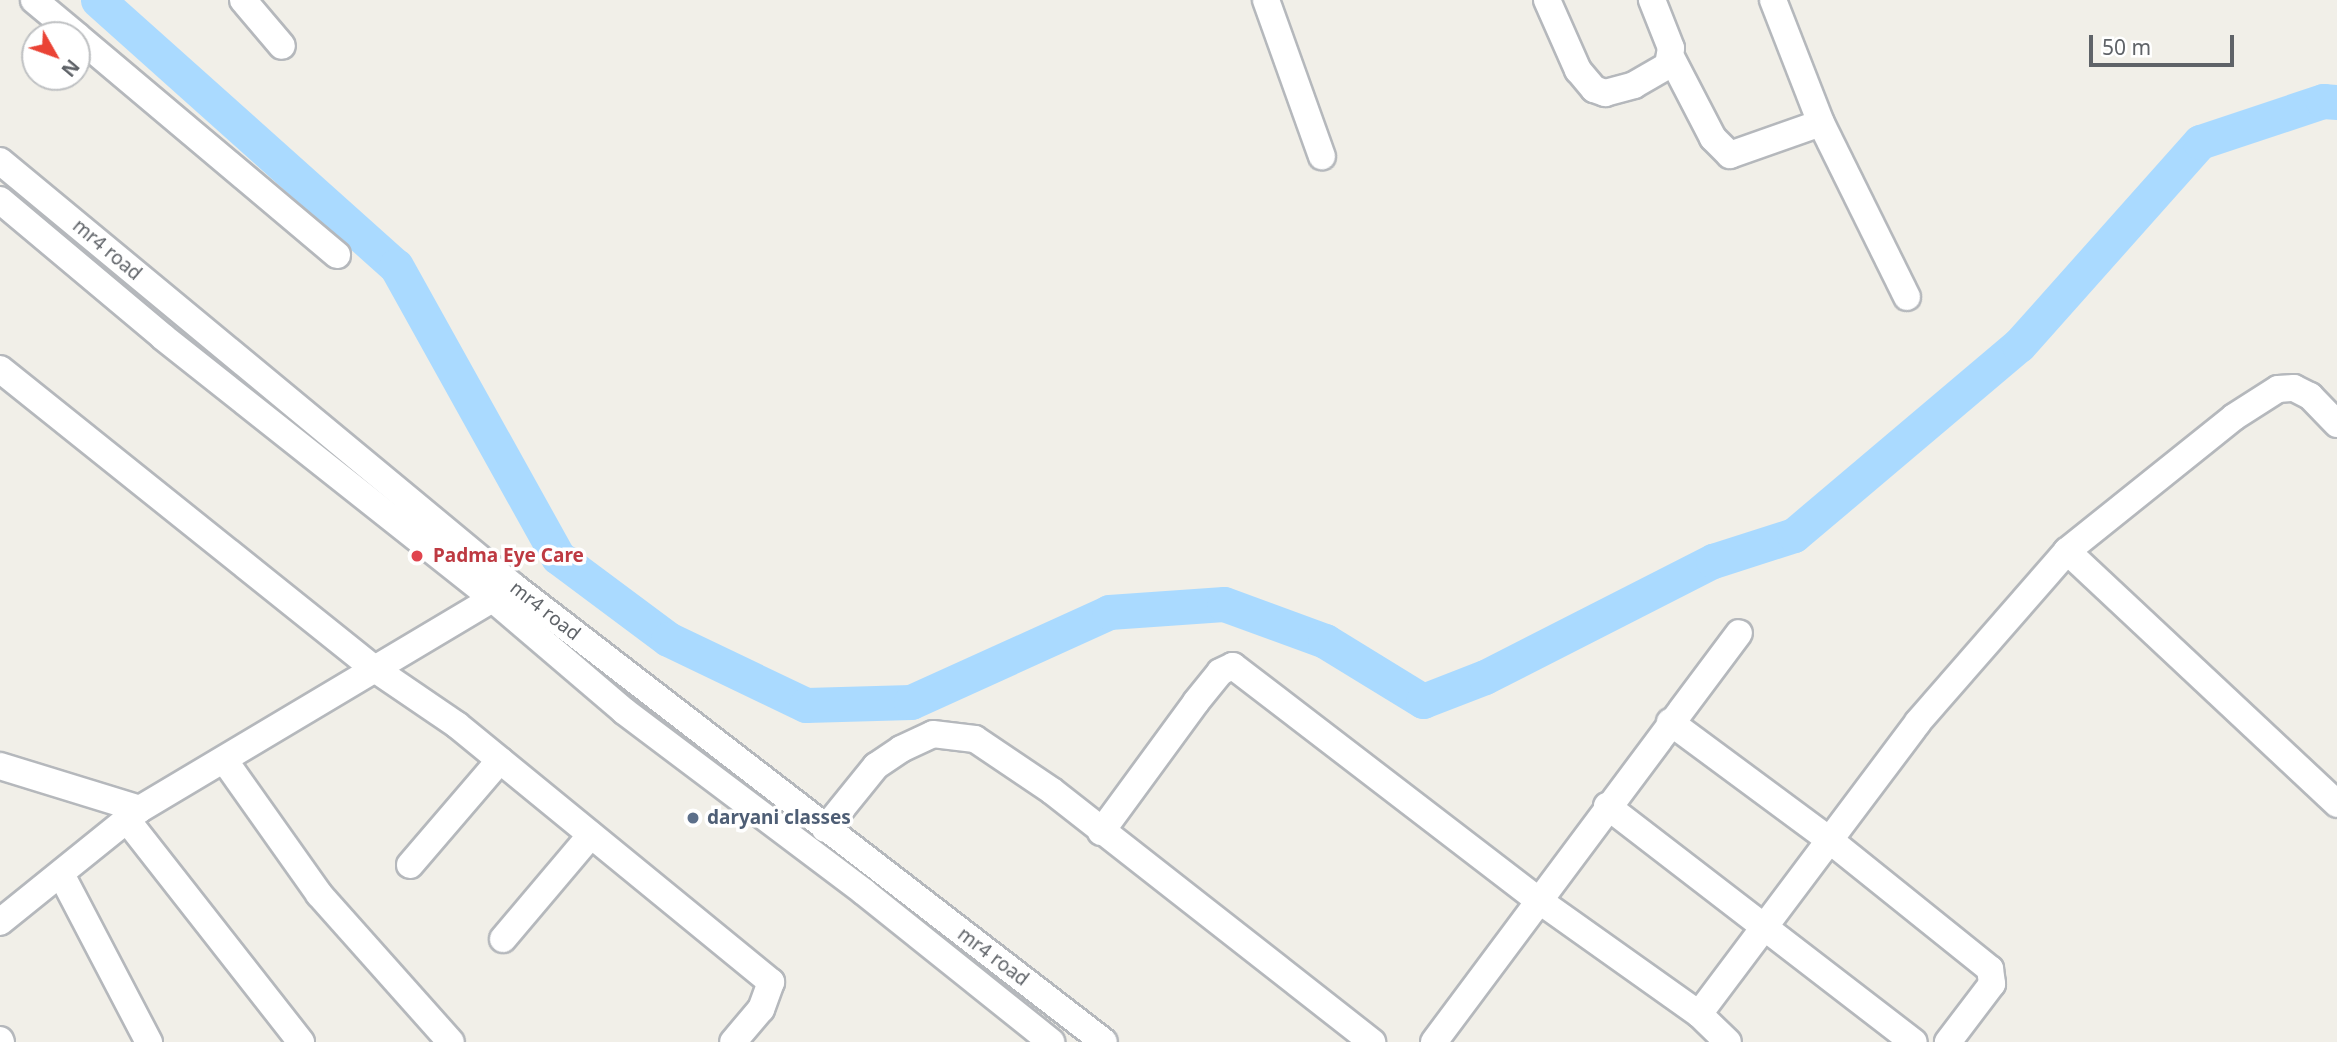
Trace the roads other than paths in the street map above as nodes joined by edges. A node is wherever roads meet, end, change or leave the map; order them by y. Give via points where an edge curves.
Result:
1 (34, 0) edge
2 (243, 0) edge
3 (1266, 0) edge
4 (1547, 0) edge
5 (1652, 0) edge
6 (1773, 0) edge
7 (58, 21) edge
8 (282, 46) dead end
9 (91, 49) edge
10 (1671, 57) junction
11 (1821, 123) junction
12 (1322, 156) dead end
13 (0, 161) edge
14 (0, 200) edge
15 (337, 255) dead end
16 (1907, 298) dead end
17 (0, 369) edge
18 (2337, 424) edge
19 (2067, 551) junction
20 (503, 592) junction
21 (1739, 633) dead end
22 (375, 669) junction
23 (1670, 722) junction
24 (500, 760) junction
25 (225, 761) junction
26 (0, 766) edge
27 (2337, 804) edge
28 (1607, 806) junction
29 (134, 815) junction
30 (825, 829) junction
31 (1101, 832) junction
32 (591, 835) junction
33 (1832, 842) junction
34 (410, 865) dead end
35 (61, 874) junction
36 (1537, 899) junction
37 (0, 922) edge
38 (1763, 924) junction
39 (503, 939) dead end
40 (1699, 1014) junction
41 (149, 1042) edge
42 (301, 1042) edge
43 (451, 1042) edge
44 (733, 1042) edge
45 (1051, 1042) edge
46 (1104, 1042) edge
47 (1372, 1042) edge
48 (1434, 1042) edge
49 (1728, 1042) edge
50 (1914, 1042) edge
51 (1948, 1042) edge

1 - 7 street
2 - 8 street
3 - 12 street
4 - 10 street via 1578,70 1594,89 1605,93 1634,85 1668,65
5 - 10 street
6 - 11 street
9 - 15 street
10 - 11 street via 1713,138 1730,155
11 - 16 street
13 - 20 street, mr4 road
14 - 20 street, mr4 road via 163,337
17 - 22 street
18 - 19 street via 2310,396 2294,388 2278,389 2234,417
19 - 27 street
19 - 33 street via 1918,722
20 - 22 street
20 - 30 street, mr4 road
20 - 45 street, mr4 road via 624,711 864,892
21 - 23 street
22 - 24 street
22 - 25 street
23 - 28 street
23 - 33 street
24 - 32 street
24 - 34 street
25 - 29 street
25 - 43 street via 319,894
26 - 29 street
28 - 36 street
28 - 38 street
29 - 35 street
29 - 42 street
30 - 31 street via 876,766 933,734 954,733 993,748
30 - 46 street, mr4 road
31 - 36 street via 1196,702 1220,672 1233,666
31 - 47 street
32 - 39 street
32 - 44 street via 771,982 761,1009
33 - 38 street
33 - 51 street via 1993,974 1992,984
35 - 37 street
35 - 41 street
36 - 40 street
36 - 48 street
38 - 40 street
38 - 50 street
40 - 49 street

